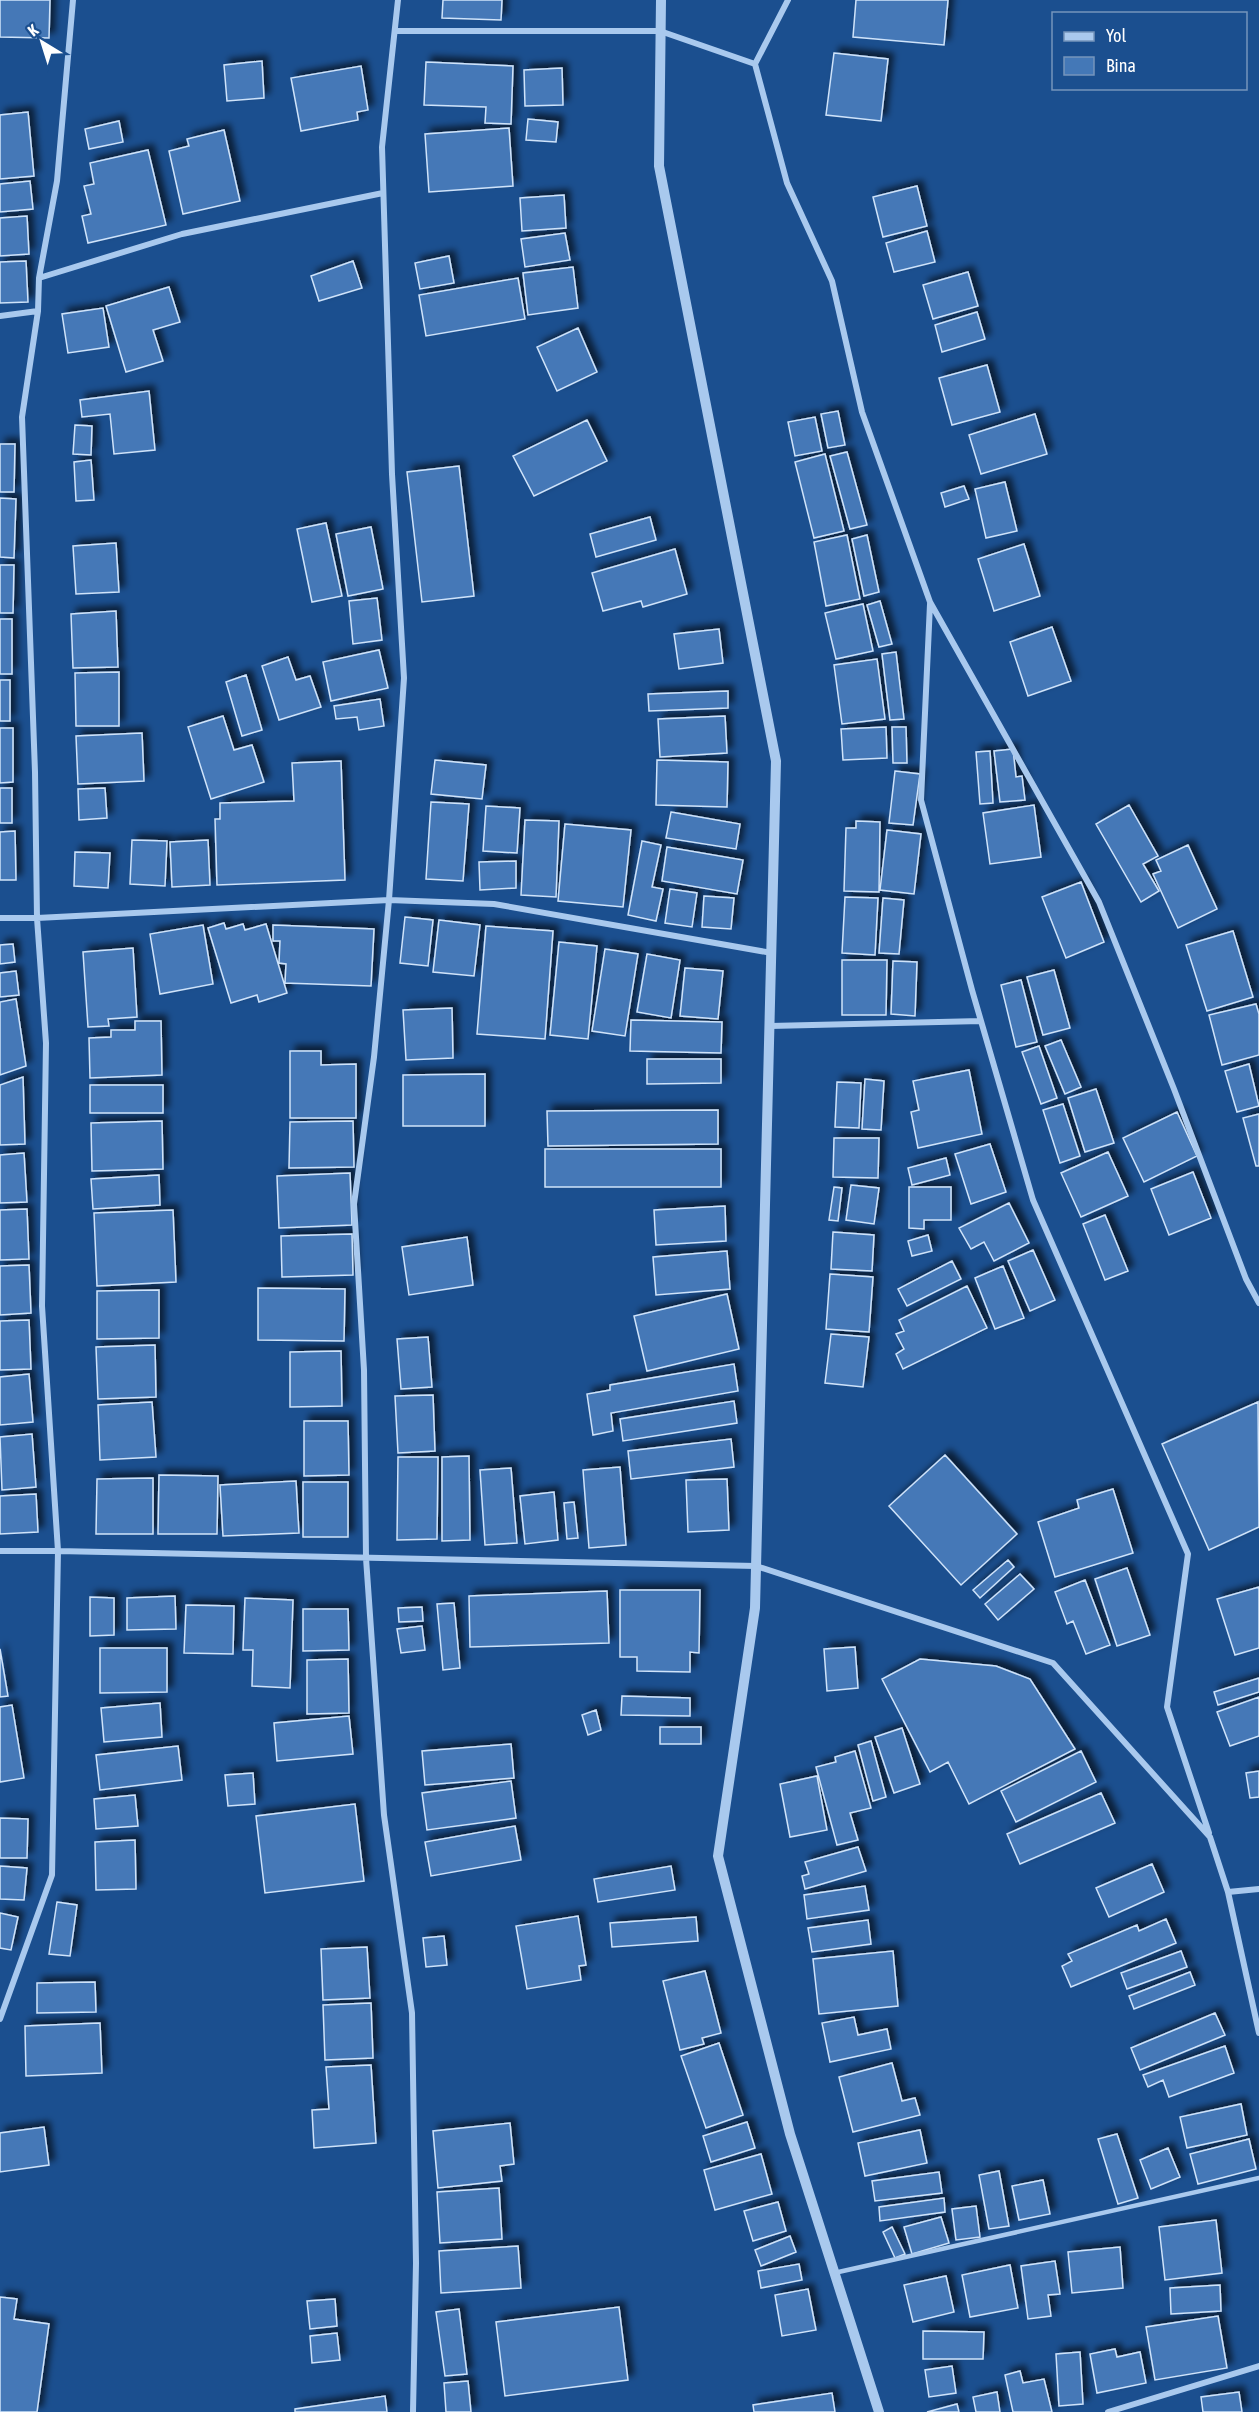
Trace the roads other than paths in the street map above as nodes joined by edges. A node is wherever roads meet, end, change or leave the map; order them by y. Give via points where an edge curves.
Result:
1 (73, 0) edge
2 (398, 0) edge
3 (661, 0) edge
4 (788, 0) edge
5 (395, 31) junction
6 (660, 32) junction
7 (755, 64) junction
8 (383, 193) junction
9 (39, 278) junction
10 (38, 312) junction
11 (0, 316) edge
12 (930, 602) junction
13 (389, 900) junction
14 (0, 918) edge
15 (37, 918) junction
16 (772, 953) junction
17 (981, 1021) junction
18 (770, 1026) junction
19 (1259, 1303) edge
20 (0, 1551) edge
21 (58, 1551) junction
22 (366, 1558) junction
23 (756, 1566) junction
24 (1210, 1837) junction
25 (1259, 1889) edge
26 (1228, 1892) junction
27 (0, 2019) edge
28 (1259, 2033) edge
29 (1259, 2178) edge
30 (834, 2273) junction
31 (1259, 2366) edge
32 (413, 2412) edge
33 (879, 2412) edge
34 (1108, 2412) edge

1 - 9 street via 57,181
2 - 5 street
3 - 6 street
4 - 7 street
5 - 6 street
5 - 8 street via 382,147
6 - 7 street
6 - 16 street via 659,166 776,761
7 - 12 street via 787,183 832,281 861,412
8 - 9 street via 182,234
8 - 13 street via 392,474 404,678
9 - 10 street
10 - 11 street
10 - 15 street via 22,417
12 - 17 street via 921,800
12 - 19 street via 1099,902 1246,1279
13 - 15 street
13 - 16 street via 494,904
13 - 22 street via 374,1057 354,1204 364,1370
14 - 15 street
15 - 21 street via 46,1043 42,1306
16 - 18 street
17 - 18 street
17 - 24 street via 1033,1200 1188,1554 1167,1707
18 - 23 street
20 - 21 street
21 - 22 street
21 - 27 street via 52,1875
22 - 23 street
22 - 32 street via 384,1815 412,2013 416,2263
23 - 24 street via 1053,1663
23 - 30 street via 755,1608 718,1856 790,2134
24 - 26 street
25 - 26 street
26 - 28 street
29 - 30 lane
30 - 33 street
31 - 34 street

